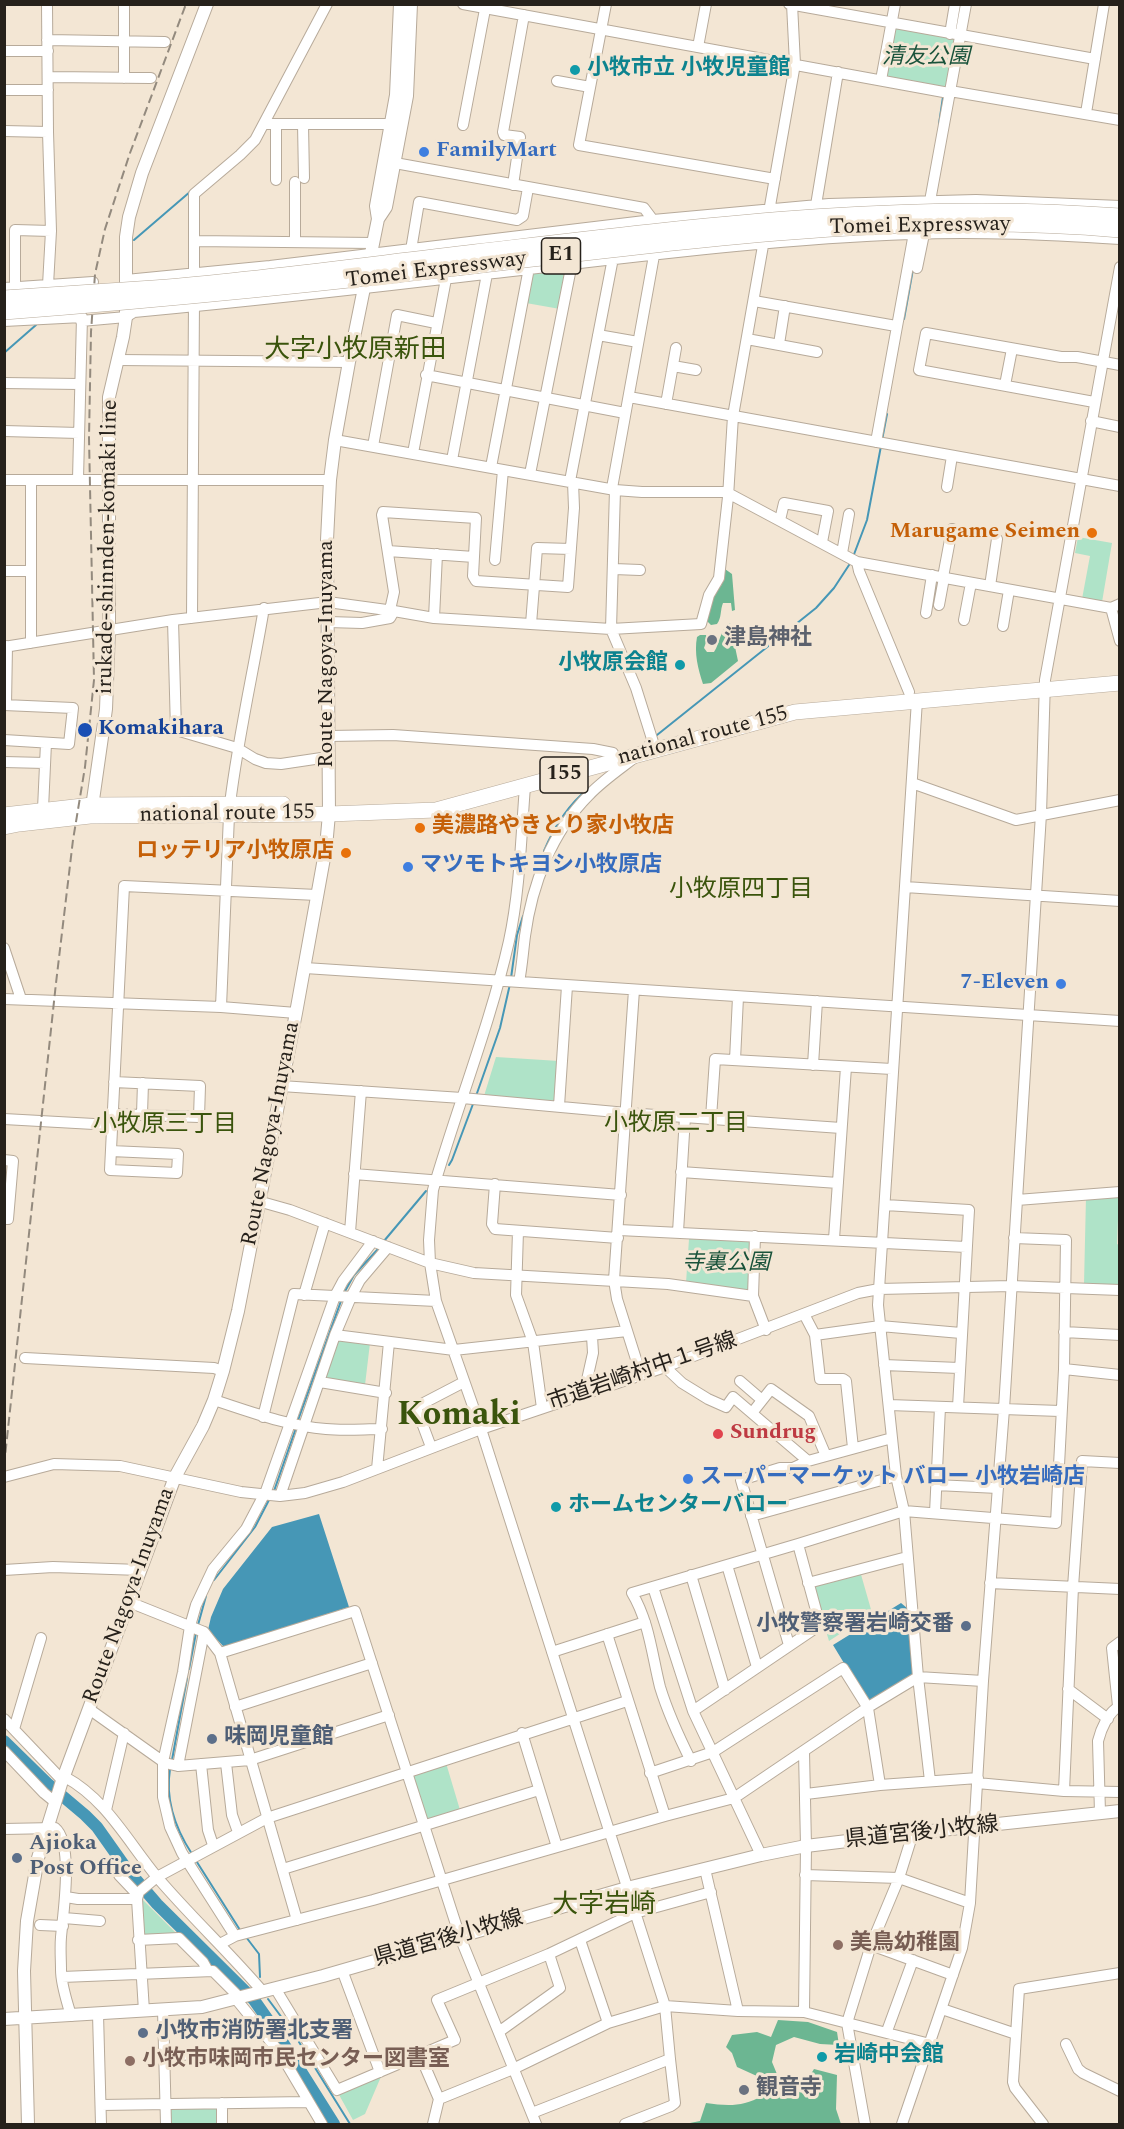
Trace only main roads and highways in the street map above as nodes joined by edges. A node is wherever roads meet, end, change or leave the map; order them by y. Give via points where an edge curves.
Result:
1 (207, 4) edge
2 (400, 4) edge
3 (411, 4) edge
4 (1119, 216) edge
5 (378, 219) junction
6 (1119, 230) edge
7 (8, 291) edge
8 (4, 312) edge
9 (1119, 675) edge
10 (1119, 683) edge
11 (1044, 685) junction
12 (913, 696) junction
13 (329, 809) junction
14 (91, 810) junction
15 (4, 815) edge
16 (4, 827) edge
17 (1119, 1811) edge
18 (4, 2019) edge
19 (26, 2019) junction
20 (28, 2124) edge

1 - 14 main road, irukade-shinnden-komaki line via 129,217 126,317 109,397 106,709
2 - 5 main road, Route Nagoya-Inuyama via 398,69 376,206
3 - 5 main road, Route Nagoya-Inuyama via 407,96 386,207
4 - 7 highway, Tomei Expressway / E1, bridge via 971,210 774,218 166,287
5 - 13 main road, Route Nagoya-Inuyama via 330,480
6 - 8 highway, Tomei Expressway / E1, bridge via 972,223 775,232 304,286
9 - 11 highway, national route 155 / 155
10 - 11 highway, national route 155 / 155
11 - 12 highway, national route 155 / 155
12 - 13 highway, national route 155 / 155 via 793,703 422,803
12 - 13 highway, national route 155 / 155 via 795,712 436,810
13 - 14 highway, national route 155 / 155
13 - 19 main road, Route Nagoya-Inuyama via 296,1014 223,1371 203,1426 175,1477 46,1828 27,1921
14 - 15 highway, national route 155 / 155 via 43,809
14 - 16 highway, national route 155 / 155
17 - 19 main road, 県道宮後小牧線 via 806,1846 627,1888 202,2007
18 - 19 main road, 県道宮後小牧線
19 - 20 main road, Route Nagoya-Inuyama

